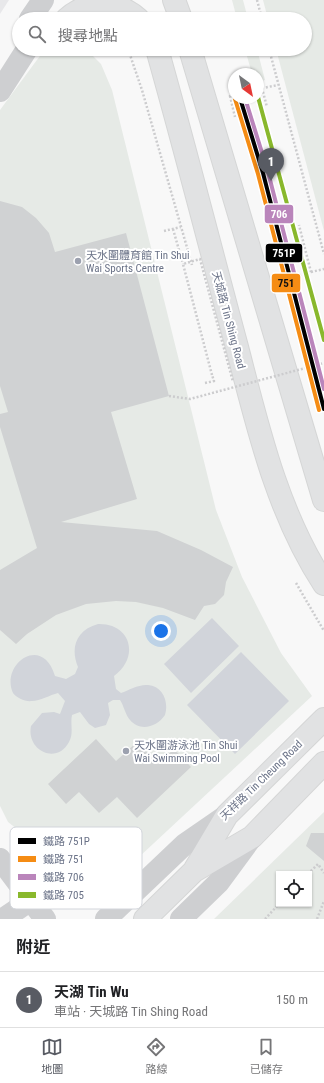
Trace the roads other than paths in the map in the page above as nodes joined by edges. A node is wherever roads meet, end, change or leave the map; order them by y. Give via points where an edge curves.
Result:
1 (43, 0) edge
2 (80, 0) edge
3 (139, 0) edge
4 (174, 0) edge
5 (35, 12) edge
6 (70, 12) edge
7 (76, 12) edge
8 (128, 12) edge
9 (145, 12) edge
10 (178, 12) edge
11 (22, 56) edge
12 (158, 56) edge
13 (192, 56) edge
14 (0, 91) edge
15 (324, 500) edge
16 (324, 584) edge
17 (324, 719) edge
18 (324, 764) edge
19 (227, 815) junction
20 (252, 837) junction
21 (0, 859) edge
22 (194, 871) junction
23 (10, 872) edge
24 (142, 885) edge
25 (18, 909) edge
26 (38, 909) edge
27 (117, 909) edge
28 (3, 919) edge
29 (45, 919) edge
30 (106, 919) edge
31 (145, 919) edge
32 (181, 919) edge

1 - 5 street
2 - 6 street
3 - 9 main road
4 - 10 main road
7 - 8 main road via 84,6 108,4
11 - 14 street
12 - 16 main road, 天城路 Tin Shing Road via 268,459 288,516 301,545
13 - 15 main road
17 - 19 main road, 天祥路 Tin Cheung Road
18 - 20 main road
19 - 22 main road
19 - 24 street, 天祥路 Tin Cheung Road via 185,844
20 - 22 main road
20 - 32 street via 219,882
21 - 23 street
22 - 31 main road
25 - 28 street
26 - 29 street
27 - 30 street, 天祥路 Tin Cheung Road

